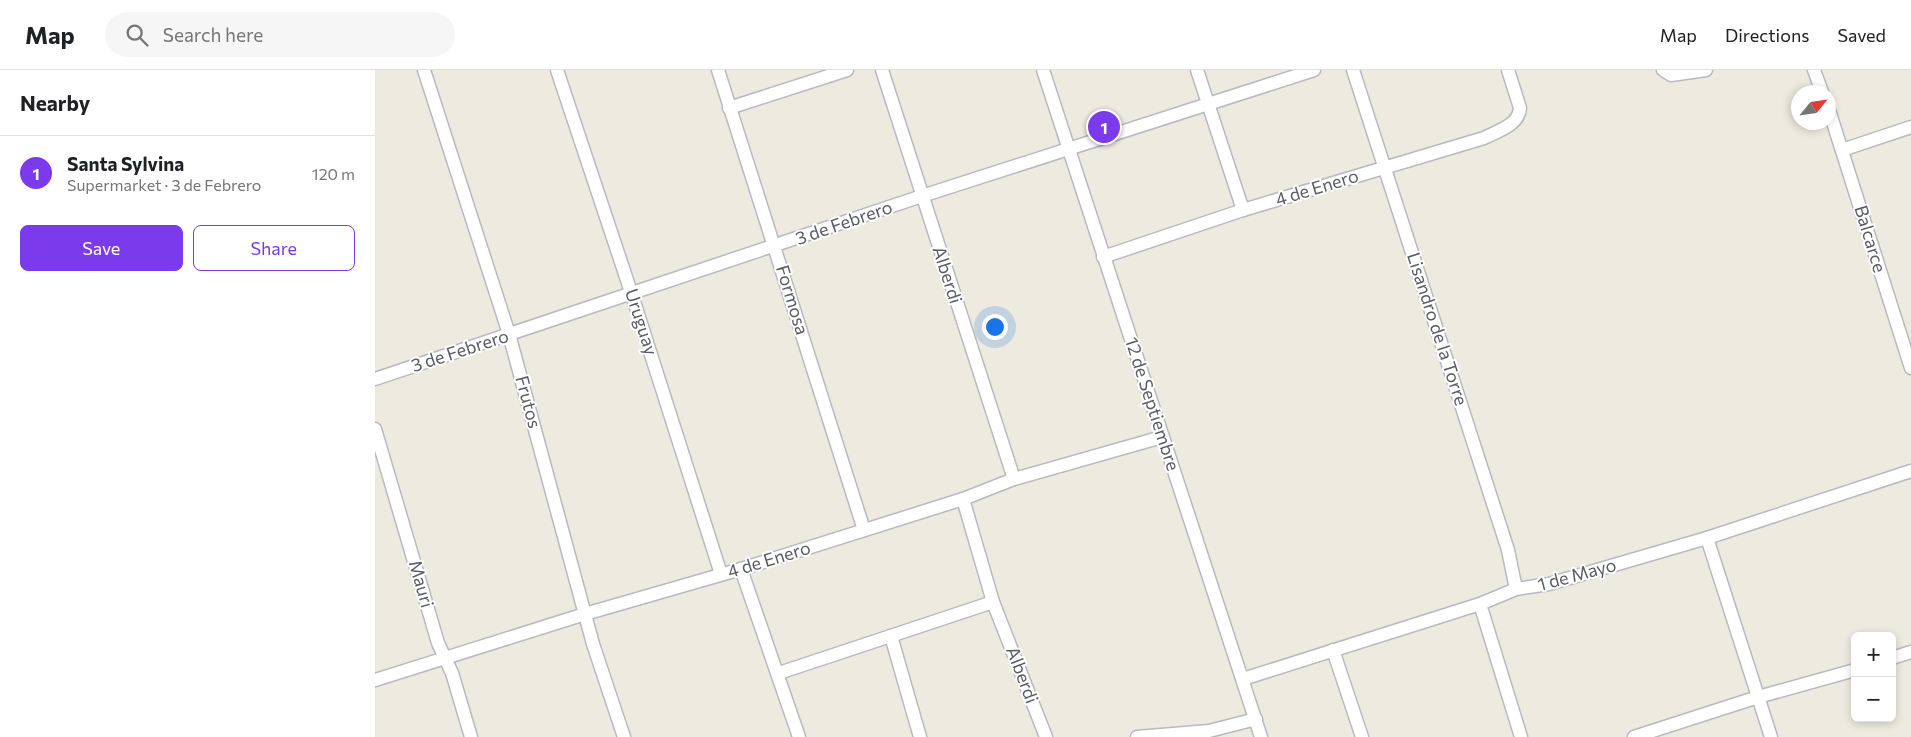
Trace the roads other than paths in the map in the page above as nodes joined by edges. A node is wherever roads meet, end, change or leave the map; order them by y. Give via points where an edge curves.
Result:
1 (424, 70) edge
2 (557, 70) edge
3 (718, 70) edge
4 (847, 70) edge
5 (882, 70) edge
6 (1043, 70) edge
7 (1197, 70) edge
8 (1314, 70) edge
9 (1353, 70) edge
10 (1508, 70) edge
11 (1663, 70) edge
12 (1707, 70) edge
13 (1814, 70) edge
14 (1819, 85) edge
15 (1207, 104) junction
16 (729, 108) junction
17 (1911, 127) edge
18 (1836, 130) edge
19 (1069, 150) junction
20 (1842, 150) junction
21 (1385, 168) junction
22 (922, 196) junction
23 (1243, 210) junction
24 (775, 246) junction
25 (1103, 257) junction
26 (631, 292) junction
27 (509, 334) junction
28 (1906, 336) edge
29 (1911, 368) edge
30 (375, 379) edge
31 (375, 429) edge
32 (1162, 437) junction
33 (1911, 470) edge
34 (1014, 479) junction
35 (963, 498) junction
36 (863, 530) junction
37 (1707, 538) junction
38 (741, 569) junction
39 (721, 574) junction
40 (1516, 589) junction
41 (993, 602) junction
42 (1480, 604) junction
43 (585, 614) junction
44 (891, 636) junction
45 (1333, 650) junction
46 (1911, 652) edge
47 (1896, 657) edge
48 (446, 659) junction
49 (1851, 671) edge
50 (779, 673) junction
51 (1243, 679) junction
52 (375, 680) edge
53 (1758, 697) junction
54 (1256, 719) junction
55 (471, 737) edge
56 (624, 737) edge
57 (799, 737) edge
58 (920, 737) edge
59 (1046, 737) edge
60 (1137, 737) edge
61 (1261, 737) edge
62 (1362, 737) edge
63 (1521, 737) edge
64 (1634, 737) edge
65 (1771, 737) edge

1 - 27 street, Frutos
2 - 26 street, Uruguay
3 - 16 street, Formosa
4 - 16 street
5 - 22 street, Alberdi
6 - 19 street, 12 de Septiembre
7 - 15 street
8 - 15 street, 3 de Febrero
9 - 21 street, Lisandro de la Torre
10 - 21 street, 4 de Enero via 1521,108 1515,121 1484,138
11 - 12 street via 1671,75 1683,75
13 - 14 street
15 - 19 street, 3 de Febrero
15 - 23 street
16 - 24 street, Formosa
17 - 20 street
18 - 20 street, Balcarce
19 - 22 street, 3 de Febrero
19 - 25 street, 12 de Septiembre
20 - 28 street, Balcarce
21 - 23 street, 4 de Enero
21 - 40 street, Lisandro de la Torre via 1508,550
22 - 24 street, 3 de Febrero
22 - 34 street, Alberdi
23 - 25 street, 4 de Enero
24 - 26 street, 3 de Febrero
24 - 36 street, Formosa
25 - 32 street, 12 de Septiembre
26 - 27 street, 3 de Febrero
26 - 39 street, Uruguay
27 - 30 street, 3 de Febrero
27 - 43 street, Frutos
28 - 29 street, Balcarce
31 - 48 street, Mauri via 438,643
32 - 34 street, 4 de Enero
32 - 51 street, 12 de Septiembre
33 - 37 street, 1 de Mayo
34 - 35 street, 4 de Enero
35 - 36 street, 4 de Enero
35 - 41 street, Alberdi
36 - 38 street, 4 de Enero
37 - 40 street, 1 de Mayo via 1549,584
37 - 53 street
38 - 39 street, 4 de Enero
38 - 50 street
39 - 43 street, 4 de Enero
40 - 42 street, 1 de Mayo
41 - 44 street
41 - 59 street, Alberdi
42 - 45 street, 1 de Mayo
42 - 63 street
43 - 48 street, 4 de Enero
43 - 56 street, Frutos
44 - 50 street
44 - 58 street
45 - 51 street, 1 de Mayo
45 - 62 street
46 - 47 street
48 - 52 street, 4 de Enero
48 - 55 street, Mauri
49 - 53 street
50 - 57 street
51 - 54 street, 12 de Septiembre
53 - 64 street
53 - 65 street
54 - 60 street via 1209,731
54 - 61 street, 12 de Septiembre

